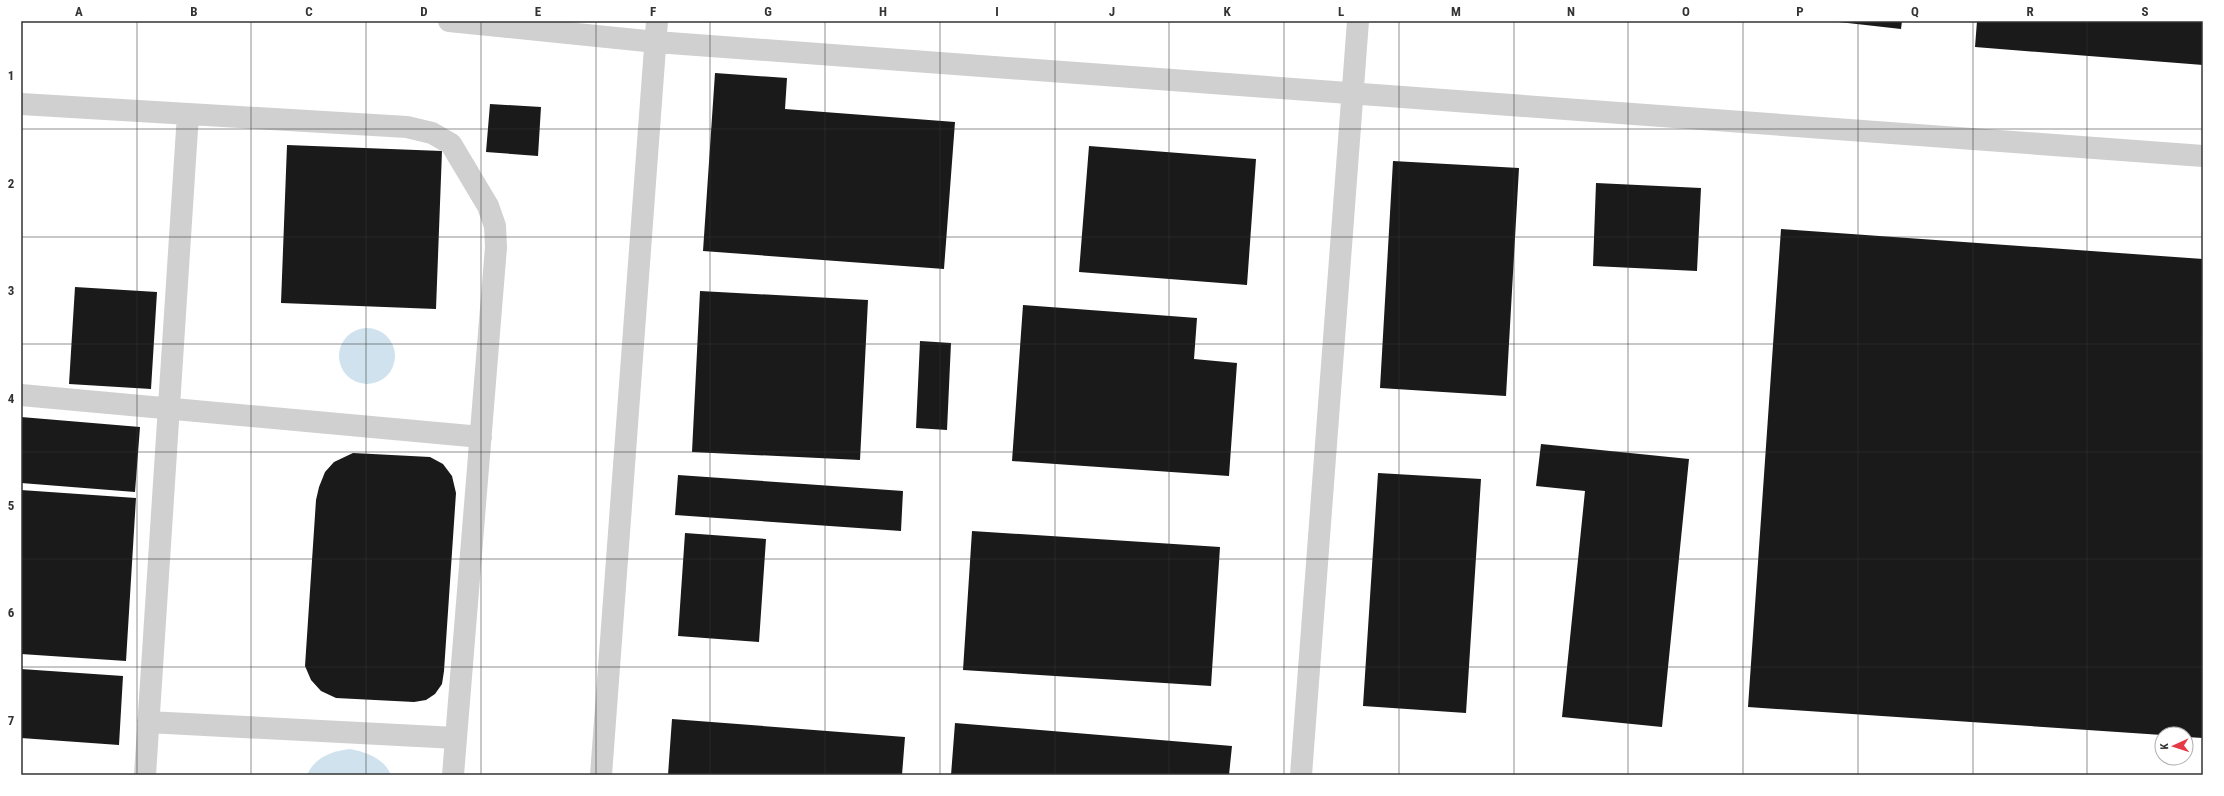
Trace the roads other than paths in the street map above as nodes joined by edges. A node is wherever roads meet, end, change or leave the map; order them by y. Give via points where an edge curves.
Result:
1 (449, 21) edge
2 (1358, 21) edge
3 (657, 32) edge
4 (1352, 93) junction
5 (21, 104) edge
6 (188, 114) junction
7 (2203, 156) edge
8 (21, 395) edge
9 (168, 409) junction
10 (481, 437) junction
11 (148, 722) junction
12 (456, 738) junction
13 (145, 775) edge
14 (453, 775) edge
15 (601, 775) edge
16 (1300, 775) edge

1 - 3 street
2 - 4 street
3 - 4 street
3 - 15 street
4 - 7 street
4 - 16 street
5 - 6 street
6 - 9 street
6 - 10 street via 407,127 432,133 450,144 488,206 495,226 496,247
8 - 9 street
9 - 10 street
9 - 11 street
10 - 12 street
11 - 12 street
11 - 13 street
12 - 14 street

